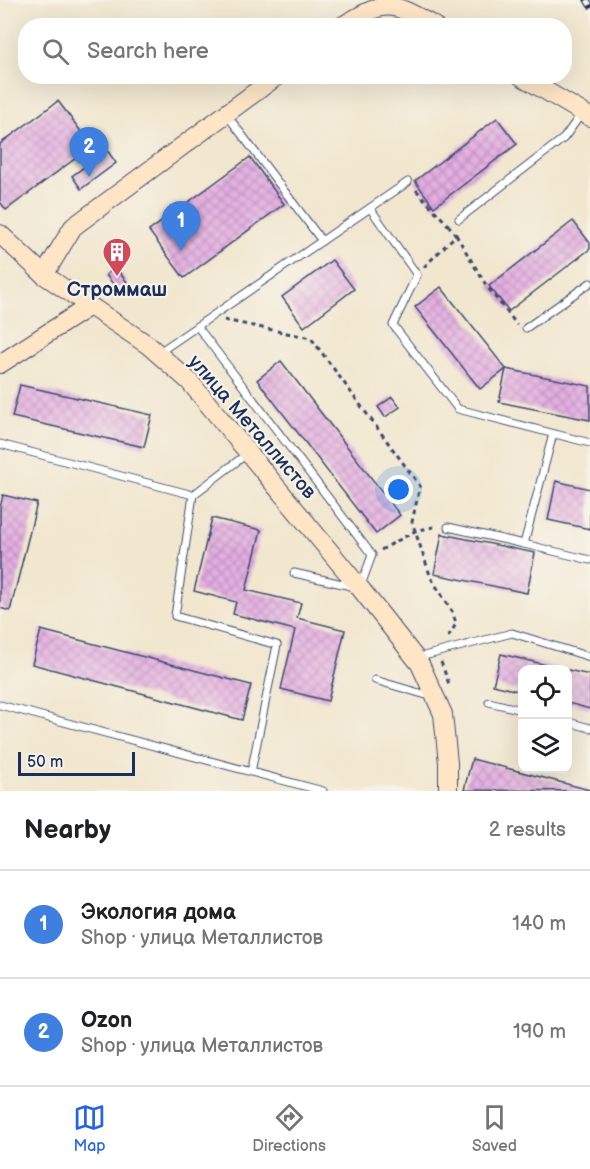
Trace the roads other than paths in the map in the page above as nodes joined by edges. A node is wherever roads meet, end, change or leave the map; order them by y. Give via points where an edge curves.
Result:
1 (353, 18) edge
2 (421, 18) edge
3 (267, 84) edge
4 (534, 84) edge
5 (227, 115) junction
6 (586, 115) edge
7 (408, 182) road end
8 (370, 208) junction
9 (459, 219) road end
10 (0, 234) edge
11 (322, 241) junction
12 (44, 275) junction
13 (590, 283) edge
14 (87, 307) junction
15 (197, 326) junction
16 (526, 328) road end
17 (157, 353) junction
18 (0, 364) edge
19 (553, 434) junction
20 (590, 443) edge
21 (0, 444) edge
22 (248, 453) junction
23 (193, 495) junction
24 (448, 527) road end
25 (524, 544) junction
26 (590, 560) edge
27 (294, 573) dead end
28 (360, 588) junction
29 (590, 655) edge
30 (415, 658) junction
31 (375, 680) dead end
32 (435, 698) junction
33 (489, 702) dead end
34 (0, 705) edge
35 (518, 709) edge
36 (572, 723) edge
37 (590, 728) edge
38 (251, 772) junction
39 (323, 791) edge
40 (448, 791) edge

1 - 2 main road via 384,0
3 - 5 main road
4 - 6 main road
5 - 11 lane
5 - 12 main road via 73,227
6 - 9 lane via 564,138
7 - 8 lane
8 - 11 lane
8 - 19 lane via 417,275 393,325 458,409
10 - 12 main road, улица Металлистов
11 - 15 lane
12 - 14 main road, улица Металлистов
13 - 16 lane
14 - 17 main road, улица Металлистов
14 - 18 main road
15 - 17 lane
15 - 28 lane via 372,555
17 - 22 main road, улица Металлистов via 189,381
19 - 20 lane
19 - 25 lane
21 - 23 lane
22 - 23 lane
22 - 28 main road, улица Металлистов
23 - 38 lane via 175,616 277,645
24 - 25 lane
25 - 26 lane
27 - 28 lane
28 - 30 main road, улица Металлистов
29 - 30 lane via 512,633
30 - 32 main road, улица Металлистов
31 - 32 lane
32 - 40 main road, улица Металлистов via 442,714
33 - 35 lane
34 - 38 lane
36 - 37 lane
38 - 39 lane

